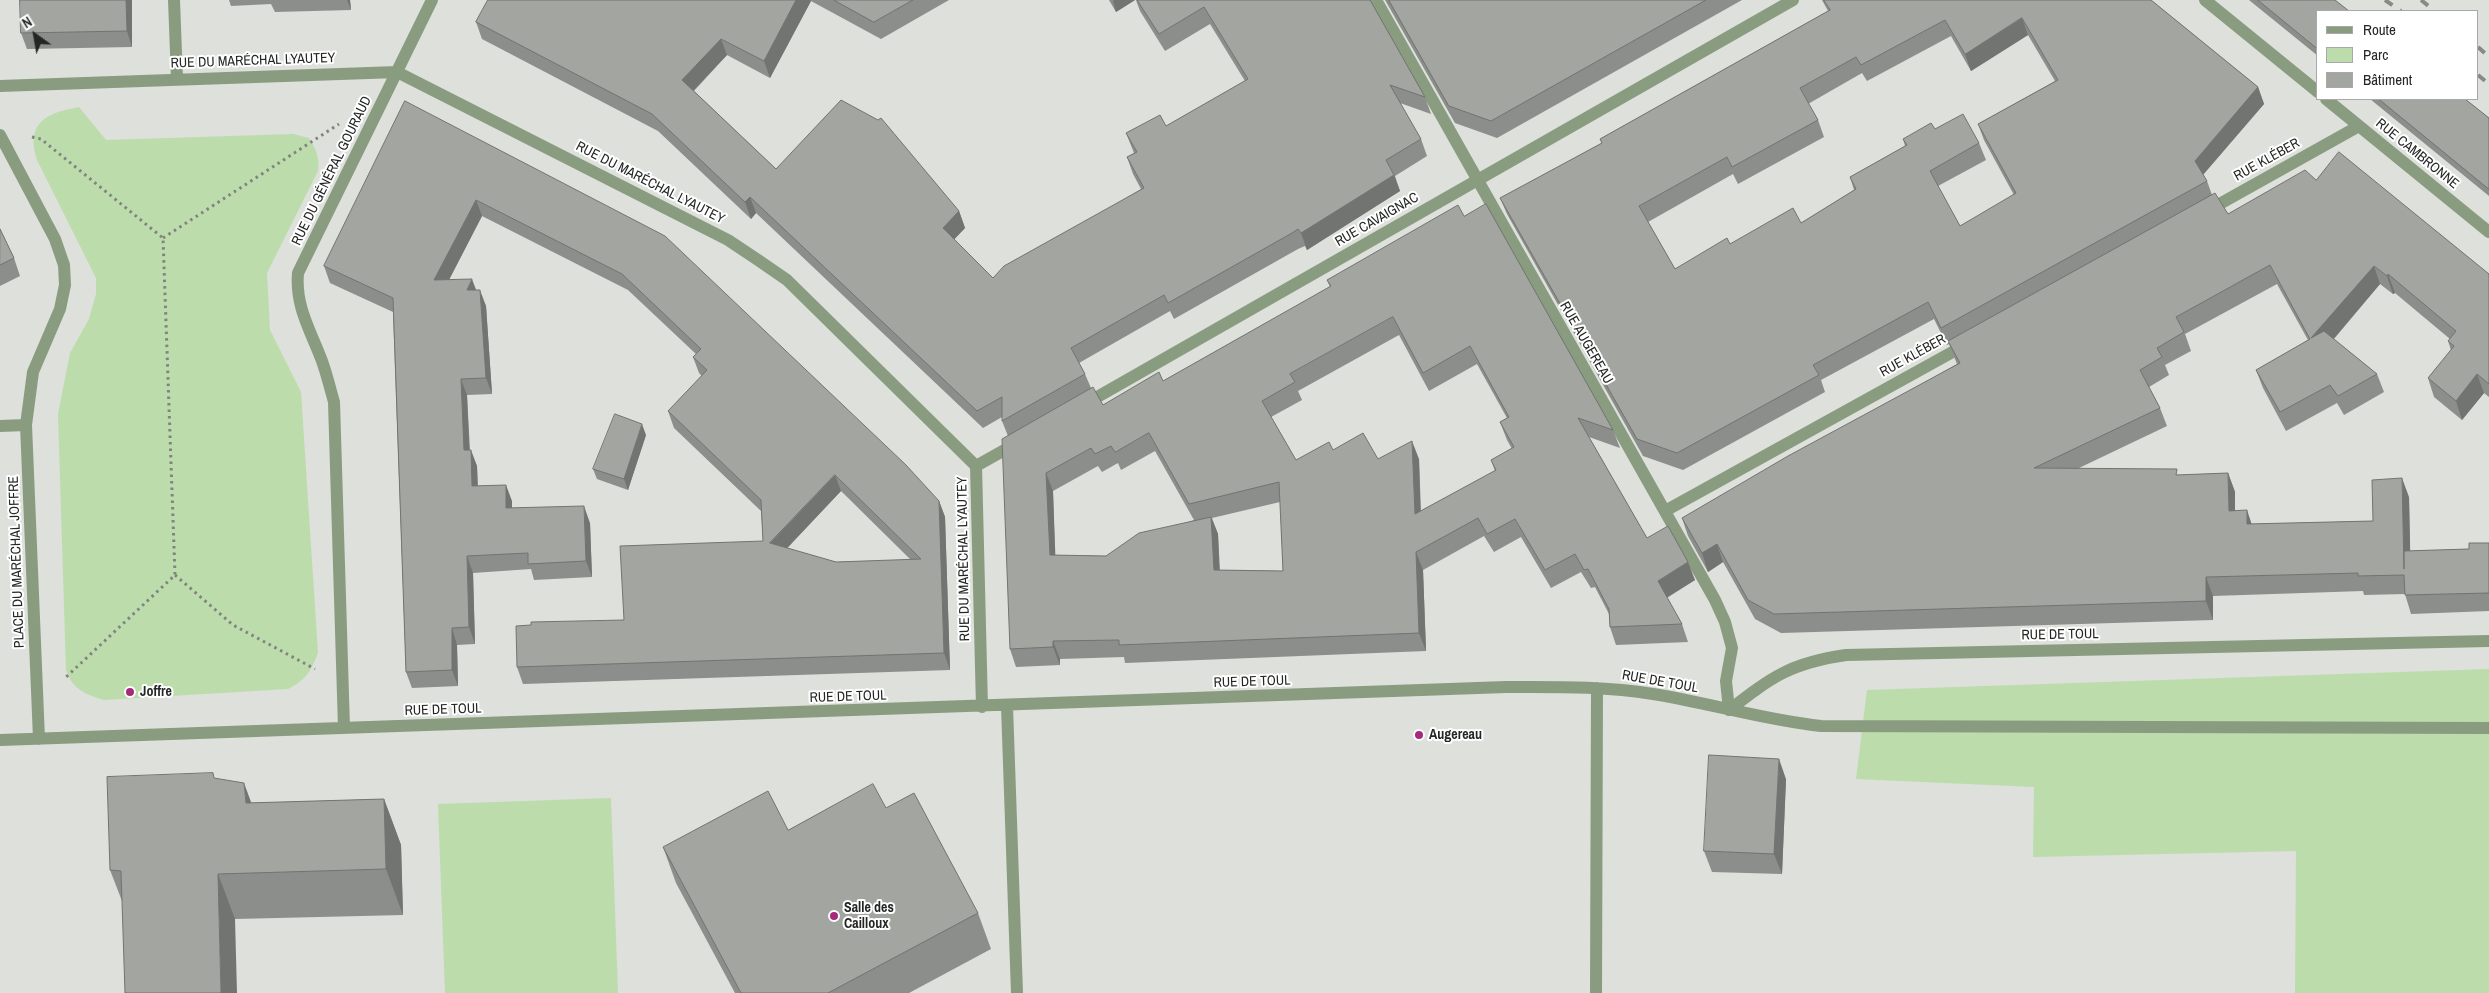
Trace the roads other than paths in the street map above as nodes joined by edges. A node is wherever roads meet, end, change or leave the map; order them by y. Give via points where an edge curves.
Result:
1 (174, 0) edge
2 (432, 0) edge
3 (1376, 0) edge
4 (1793, 0) edge
5 (2205, 0) edge
6 (397, 72) junction
7 (176, 79) junction
8 (0, 86) edge
9 (2316, 90) edge
10 (2327, 100) edge
11 (2359, 126) junction
12 (0, 135) edge
13 (1477, 180) junction
14 (2194, 218) edge
15 (2489, 232) edge
16 (1977, 338) edge
17 (1071, 412) edge
18 (26, 425) junction
19 (0, 426) edge
20 (1028, 437) edge
21 (976, 466) junction
22 (1665, 511) junction
23 (2489, 641) edge
24 (1597, 688) junction
25 (1007, 706) junction
26 (982, 707) junction
27 (1728, 710) junction
28 (344, 728) junction
29 (2489, 728) edge
30 (39, 738) junction
31 (0, 740) edge
32 (1018, 993) edge
33 (1596, 993) edge

1 - 7 street
2 - 6 street, RUE DU GÉNÉRAL GOURAUD
3 - 13 street, RUE AUGEREAU
4 - 13 street, RUE CAVAIGNAC
5 - 9 street
6 - 7 street, RUE DU MARÉCHAL LYAUTEY
6 - 21 street, RUE DU MARÉCHAL LYAUTEY via 728,240 758,260 787,280
6 - 28 street, RUE DU GÉNÉRAL GOURAUD via 298,273 296,290 334,402
7 - 8 street, RUE DU MARÉCHAL LYAUTEY
10 - 11 street, RUE CAMBRONNE
11 - 14 street, RUE KLÉBER
11 - 15 street, RUE CAMBRONNE
12 - 18 street, PLACE DU MARÉCHAL JOFFRE via 55,239 64,265 65,285 60,309 33,372
13 - 17 street, RUE CAVAIGNAC
13 - 22 street, RUE AUGEREAU
16 - 22 street, RUE KLÉBER
18 - 19 street
18 - 30 street, PLACE DU MARÉCHAL JOFFRE
20 - 21 street
21 - 26 street, RUE DU MARÉCHAL LYAUTEY
22 - 27 street, RUE AUGEREAU via 1726,622 1732,648 1726,681
23 - 27 street, RUE DE TOUL via 1846,655 1790,668
24 - 25 street, RUE DE TOUL via 1506,688
24 - 27 street, RUE DE TOUL via 1656,694
24 - 33 street
25 - 26 street, RUE DE TOUL
25 - 32 street
26 - 28 street, RUE DE TOUL
27 - 29 street via 1765,719 1821,726
28 - 30 street, RUE DE TOUL
30 - 31 street, RUE DE TOUL

